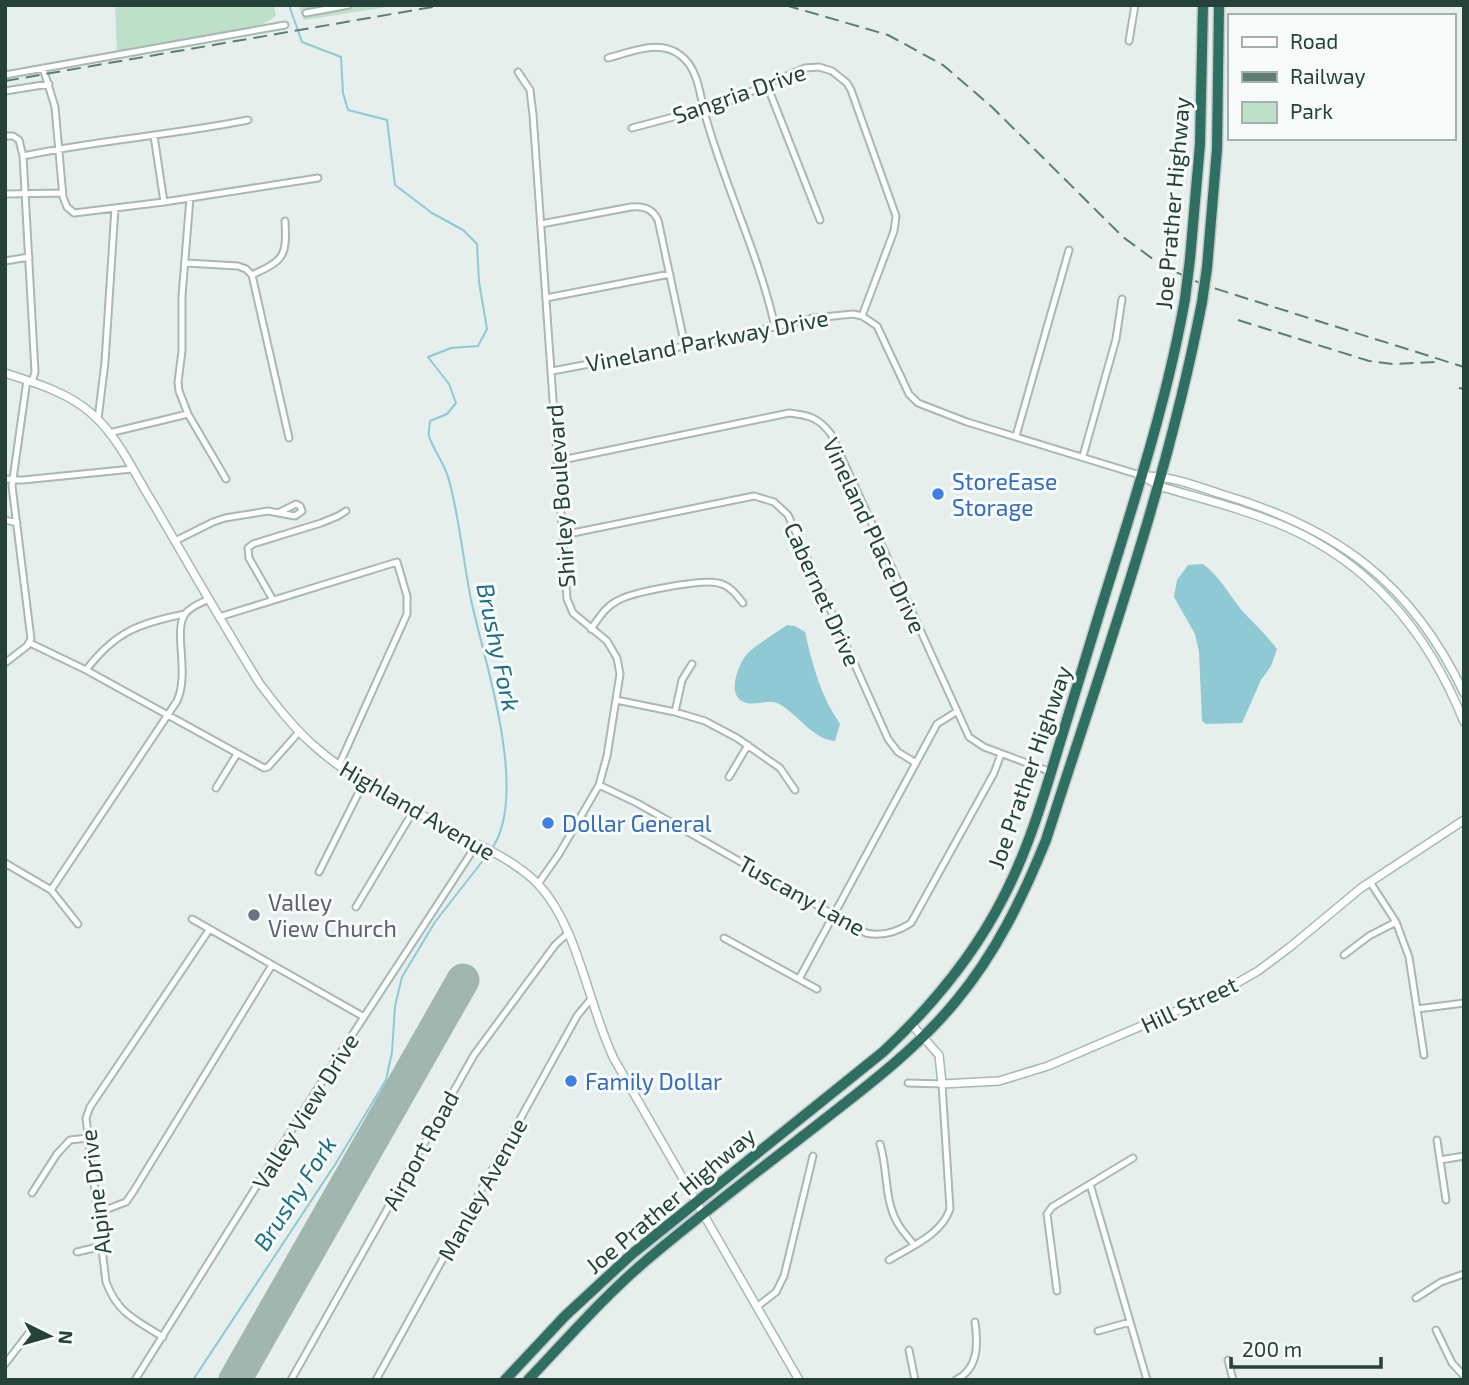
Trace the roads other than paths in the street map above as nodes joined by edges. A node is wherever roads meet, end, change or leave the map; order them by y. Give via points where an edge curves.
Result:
1 (349, 5) edge
2 (1135, 5) edge
3 (1203, 5) edge
4 (1219, 5) edge
5 (306, 13) dead end
6 (285, 25) dead end
7 (1129, 41) dead end
8 (608, 58) dead end
9 (43, 68) junction
10 (518, 72) dead end
11 (5, 75) edge
12 (49, 84) junction
13 (767, 85) junction
14 (5, 91) edge
15 (704, 109) junction
16 (248, 120) dead end
17 (632, 128) dead end
18 (5, 136) edge
19 (155, 136) junction
20 (59, 148) junction
21 (23, 156) junction
22 (318, 178) dead end
23 (25, 193) junction
24 (62, 193) junction
25 (5, 194) edge
26 (190, 198) junction
27 (164, 202) junction
28 (116, 208) junction
29 (820, 220) dead end
30 (285, 221) dead end
31 (541, 224) junction
32 (1069, 250) dead end
33 (29, 257) junction
34 (5, 261) edge
35 (186, 263) junction
36 (670, 274) junction
37 (252, 275) junction
38 (546, 298) junction
39 (1122, 299) dead end
40 (862, 316) junction
41 (775, 327) junction
42 (685, 346) junction
43 (552, 371) junction
44 (5, 373) edge
45 (29, 381) junction
46 (188, 414) junction
47 (98, 419) junction
48 (109, 433) junction
49 (1017, 436) junction
50 (289, 438) dead end
51 (1083, 456) junction
52 (557, 461) junction
53 (132, 469) junction
54 (1143, 476) junction
55 (9, 479) edge
56 (226, 479) dead end
57 (1160, 481) junction
58 (345, 511) dead end
59 (281, 512) dead end
60 (5, 520) edge
61 (17, 523) junction
62 (563, 535) junction
63 (175, 541) junction
64 (209, 599) junction
65 (273, 600) junction
66 (743, 603) dead end
67 (185, 614) junction
68 (219, 617) junction
69 (592, 629) junction
70 (30, 643) junction
71 (5, 663) edge
72 (692, 664) dead end
73 (86, 670) junction
74 (1464, 693) edge
75 (616, 700) junction
76 (675, 712) junction
77 (956, 712) junction
78 (168, 716) junction
79 (1464, 722) edge
80 (299, 732) junction
81 (748, 746) junction
82 (237, 754) junction
83 (1001, 754) junction
84 (916, 762) junction
85 (339, 765) junction
86 (1051, 772) junction
87 (729, 777) dead end
88 (364, 782) junction
89 (599, 785) junction
90 (216, 788) dead end
91 (795, 790) dead end
92 (414, 810) junction
93 (1464, 820) edge
94 (480, 846) junction
95 (5, 863) edge
96 (318, 872) dead end
97 (1370, 882) junction
98 (538, 884) junction
99 (51, 890) junction
100 (356, 907) dead end
101 (833, 914) junction
102 (192, 919) dead end
103 (1396, 922) junction
104 (78, 924) dead end
105 (209, 930) junction
106 (568, 933) junction
107 (724, 937) dead end
108 (1345, 955) dead end
109 (272, 965) junction
110 (799, 979) junction
111 (817, 989) dead end
112 (590, 1000) junction
113 (1464, 1003) edge
114 (1417, 1009) junction
115 (364, 1017) junction
116 (912, 1025) junction
117 (924, 1037) junction
118 (1424, 1055) dead end
119 (908, 1083) dead end
120 (942, 1084) junction
121 (88, 1138) junction
122 (1437, 1140) dead end
123 (880, 1144) dead end
124 (813, 1156) dead end
125 (1464, 1156) edge
126 (1133, 1158) dead end
127 (1440, 1160) junction
128 (1090, 1184) junction
129 (32, 1193) dead end
130 (695, 1200) junction
131 (1446, 1200) dead end
132 (97, 1213) junction
133 (704, 1214) junction
134 (914, 1245) junction
135 (102, 1246) junction
136 (77, 1252) dead end
137 (889, 1260) dead end
138 (1464, 1274) edge
139 (1057, 1291) dead end
140 (1416, 1298) dead end
141 (758, 1306) junction
142 (975, 1322) dead end
143 (1130, 1322) junction
144 (32, 1329) dead end
145 (1436, 1330) dead end
146 (1098, 1331) dead end
147 (163, 1337) junction
148 (909, 1350) dead end
149 (1228, 1360) dead end
150 (5, 1364) edge
151 (1464, 1376) edge
152 (135, 1380) edge
153 (291, 1380) edge
154 (376, 1380) edge
155 (505, 1380) edge
156 (528, 1380) edge
157 (799, 1380) edge
158 (915, 1380) edge
159 (956, 1380) edge
160 (1147, 1380) edge
161 (1233, 1380) edge

1 - 5 street
2 - 7 street
3 - 54 highway, Joe Prather Highway, bridge via 1200,144 1185,299
4 - 57 highway, Joe Prather Highway, bridge via 1217,149 1207,268
6 - 9 street
8 - 15 street via 653,47 678,53 694,72
9 - 11 street
9 - 12 street
10 - 31 street, Shirley Boulevard via 530,90
12 - 14 street
12 - 20 street
13 - 15 street, Sangria Drive
13 - 29 street
13 - 40 street, Sangria Drive via 805,68 819,67 839,76 851,90 897,216
15 - 17 street, Sangria Drive
15 - 41 street
16 - 19 street
18 - 21 street via 19,139
19 - 20 street
19 - 27 street
20 - 21 street
20 - 24 street
21 - 23 street
22 - 26 street
23 - 24 street
23 - 25 street
23 - 33 street
24 - 28 street via 67,207 78,213
26 - 27 street
26 - 35 street
27 - 28 street
28 - 47 street
30 - 37 street via 287,245 282,257
31 - 36 street via 631,207 649,209 658,220
31 - 38 street, Shirley Boulevard
32 - 49 street
33 - 34 street
33 - 45 street via 35,372
35 - 37 street via 238,266
35 - 46 street via 178,382
36 - 38 street
36 - 42 street
37 - 50 street
38 - 43 street, Shirley Boulevard
39 - 51 street via 1116,339
40 - 41 street, Vineland Parkway Drive via 841,313
40 - 49 street, Vineland Parkway Drive via 877,326 909,394 918,403
41 - 42 street, Vineland Parkway Drive
42 - 43 street, Vineland Parkway Drive
43 - 52 street, Shirley Boulevard
44 - 45 main road, Highland Avenue
45 - 47 main road, Highland Avenue via 72,399
45 - 55 street
46 - 48 street
46 - 56 street
47 - 48 main road, Highland Avenue
48 - 53 main road, Highland Avenue
49 - 51 street, Vineland Parkway Drive
51 - 54 street, Vineland Parkway Drive
52 - 62 street, Shirley Boulevard
52 - 77 street, Vineland Place Drive via 789,413 809,415 822,423 831,434
53 - 55 street
53 - 63 main road, Highland Avenue
54 - 57 main road
54 - 86 highway, Joe Prather Highway
55 - 61 street
57 - 74 main road via 1252,503 1314,529 1353,553 1411,608 1441,649
57 - 79 main road via 1274,522 1346,562 1380,590 1420,636
57 - 117 highway, Joe Prather Highway via 1031,878 981,968
58 - 65 street via 248,548 248,558
59 - 63 street via 217,520
60 - 61 street
61 - 70 street
62 - 69 street, Shirley Boulevard via 567,599 573,613
62 - 84 street, Cabernet Drive via 754,496 775,502 788,515 888,739 898,752
63 - 64 main road, Highland Avenue
64 - 67 street
64 - 68 main road, Highland Avenue
65 - 68 street
65 - 85 street via 397,562 407,614
66 - 69 street via 720,583 704,581 627,596 604,610
67 - 73 street via 128,630 104,648
67 - 78 street via 181,625 183,687
68 - 80 main road, Highland Avenue via 260,684
69 - 75 street, Shirley Boulevard via 607,641 617,658
70 - 71 street
70 - 73 street
72 - 76 street via 682,680
73 - 78 street
75 - 76 street
75 - 89 street, Shirley Boulevard
76 - 81 street via 705,721
77 - 83 street, Vineland Place Drive via 969,737
77 - 84 street via 937,724
78 - 82 street
78 - 99 street
80 - 82 street via 268,767
80 - 85 main road, Highland Avenue
81 - 87 street
81 - 91 street via 780,768
82 - 90 street
83 - 86 street, Vineland Place Drive
83 - 101 street, Tuscany Lane via 911,923 876,935
84 - 101 street
85 - 88 main road, Highland Avenue
86 - 116 highway, Joe Prather Highway via 1023,856 994,915 960,968
88 - 92 main road, Highland Avenue
88 - 96 street
89 - 98 street, Shirley Boulevard
89 - 101 street, Tuscany Lane
92 - 94 main road, Highland Avenue
92 - 100 street
93 - 97 main road, Hill Street
94 - 98 main road, Highland Avenue
94 - 115 street, Valley View Drive
95 - 99 street
97 - 103 street
97 - 120 main road, Hill Street via 1258,971 1223,991 1048,1066 999,1081
98 - 106 main road, Highland Avenue
99 - 104 street
101 - 110 street
102 - 105 street
103 - 108 street
103 - 114 street via 1409,957
105 - 109 street
105 - 121 street, Alpine Drive via 90,1107
106 - 112 main road, Highland Avenue
106 - 153 street, Airport Road via 474,1055
107 - 110 street
109 - 115 street
109 - 132 street via 126,1202
110 - 111 street
112 - 130 main road, Highland Avenue via 614,1059
112 - 154 street, Manley Avenue
113 - 114 street
114 - 118 street
115 - 147 street, Valley View Drive
116 - 117 main road
116 - 130 highway, Joe Prather Highway via 862,1070
117 - 120 main road via 941,1060
117 - 133 highway, Joe Prather Highway
119 - 120 street
120 - 134 street via 950,1209 945,1223
121 - 129 street via 70,1140
121 - 132 street, Alpine Drive
122 - 127 street
123 - 134 street via 897,1222
124 - 141 street via 782,1282
125 - 127 street
126 - 128 street
127 - 131 street
128 - 139 street via 1047,1214
128 - 143 street
130 - 133 main road, Highland Avenue
130 - 155 highway, Joe Prather Highway via 601,1281
132 - 135 street, Alpine Drive
133 - 141 main road, Highland Avenue
133 - 156 highway, Joe Prather Highway via 625,1280
134 - 137 street
135 - 136 street
135 - 147 street, Alpine Drive via 113,1301
138 - 140 street
141 - 157 main road, Highland Avenue
142 - 159 street via 976,1353 970,1370
143 - 146 street
143 - 160 street
144 - 150 street
145 - 151 street
147 - 152 street, Valley View Drive
148 - 158 street
149 - 161 street

